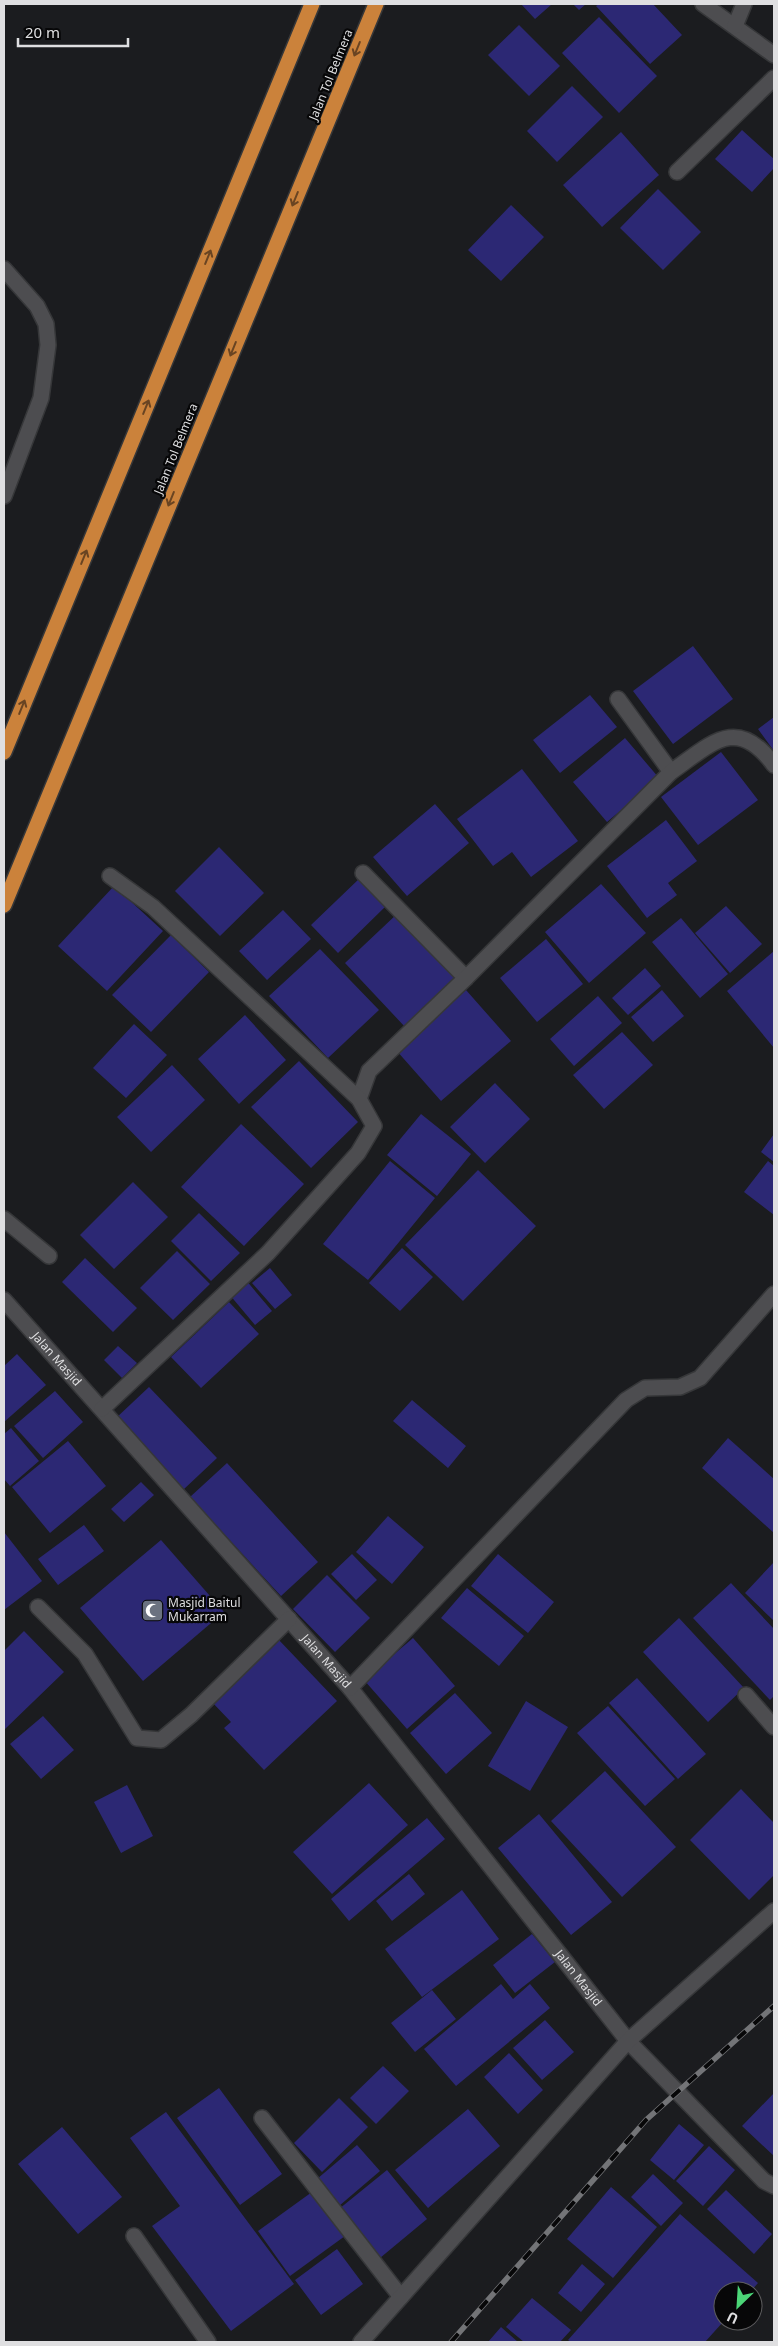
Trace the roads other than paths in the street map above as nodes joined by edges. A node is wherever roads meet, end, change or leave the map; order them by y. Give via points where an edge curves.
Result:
1 (312, 4) edge
2 (376, 4) edge
3 (703, 4) edge
4 (744, 4) edge
5 (734, 26) junction
6 (774, 55) edge
7 (774, 78) edge
8 (677, 172) dead end
9 (4, 269) edge
10 (4, 496) edge
11 (618, 699) dead end
12 (4, 752) edge
13 (774, 765) edge
14 (671, 772) junction
15 (363, 872) dead end
16 (110, 876) dead end
17 (4, 905) edge
18 (466, 978) junction
19 (358, 1099) junction
20 (4, 1219) edge
21 (49, 1256) dead end
22 (774, 1294) edge
23 (4, 1300) edge
24 (102, 1409) junction
25 (38, 1607) dead end
26 (289, 1619) junction
27 (350, 1688) junction
28 (746, 1695) dead end
29 (774, 1727) edge
30 (774, 1911) edge
31 (628, 2041) junction
32 (262, 2118) dead end
33 (774, 2186) edge
34 (134, 2236) dead end
35 (401, 2297) junction
36 (208, 2342) edge
37 (361, 2342) edge

12 -> 1 highway
2 -> 17 highway, Jalan Tol Belmera
3 - 5 street
4 - 5 street
5 - 6 street
7 - 8 street
9 - 10 street via 37,306 46,324 48,345 41,398
11 - 14 street
13 - 14 street via 756,744 742,737 727,738 709,745
14 - 18 street
15 - 18 street
16 - 19 street via 153,907
18 - 19 street via 369,1070
19 - 24 street via 374,1126 358,1153 268,1253
20 - 21 street
22 - 27 street via 700,1378 680,1387 646,1388 626,1400
23 - 24 street, Jalan Masjid
24 - 26 street, Jalan Masjid
25 - 26 street via 85,1654 137,1738 161,1740
26 - 27 street, Jalan Masjid
27 - 31 street, Jalan Masjid
28 - 29 street
30 - 31 street
31 - 33 street, Jalan Masjid via 764,2181
31 - 35 street
32 - 35 street
34 - 36 street
35 - 37 street

